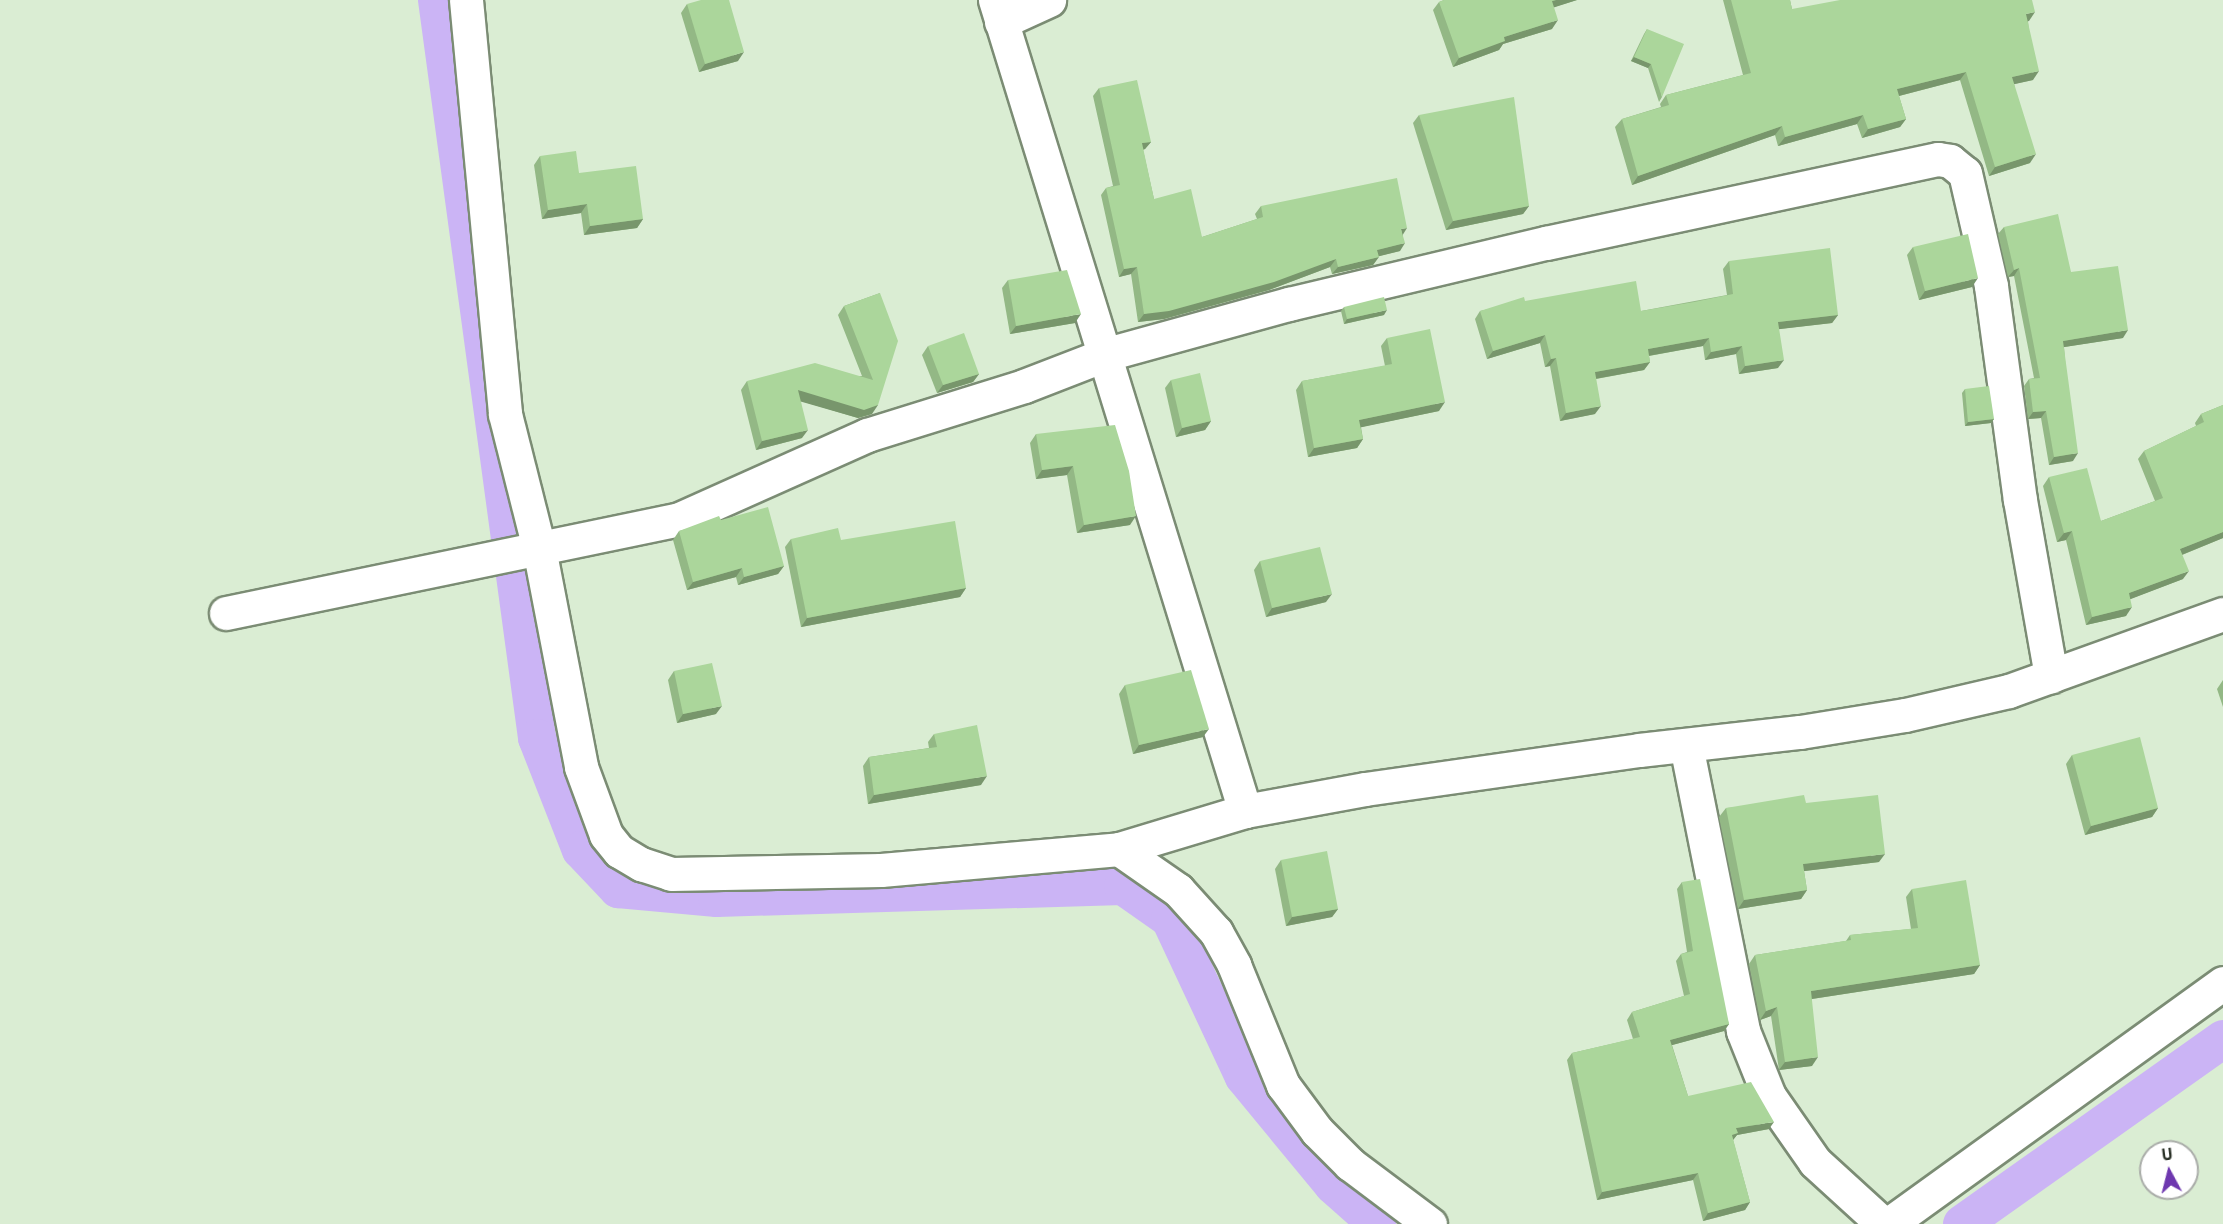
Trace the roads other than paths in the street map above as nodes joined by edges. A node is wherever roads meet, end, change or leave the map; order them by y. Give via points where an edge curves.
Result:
1 (466, 0) edge
2 (1049, 0) edge
3 (998, 11) edge
4 (1107, 354) junction
5 (539, 549) junction
6 (226, 613) dead end
7 (2223, 614) edge
8 (2051, 676) junction
9 (1686, 745) junction
10 (1245, 811) junction
11 (1119, 849) junction
12 (2223, 983) edge
13 (1430, 1224) edge
14 (1883, 1224) edge
15 (1889, 1224) edge

1 - 5 street via 505,414
2 - 3 street
3 - 4 street
4 - 5 street via 1024,387 867,435 677,520
4 - 8 street via 1289,304 1546,243 1938,159 1950,161 1965,173 1991,286 2020,500
4 - 10 street
5 - 6 street
5 - 11 street via 581,767 606,835 619,851 641,864 671,874 880,870
7 - 8 street
8 - 9 street via 2008,691 1905,715
9 - 10 street via 1365,789
9 - 14 street via 1743,1031 1769,1096 1815,1162
10 - 11 street
11 - 13 street via 1178,890 1216,932 1234,965 1282,1085 1317,1131 1350,1164
12 - 15 street

